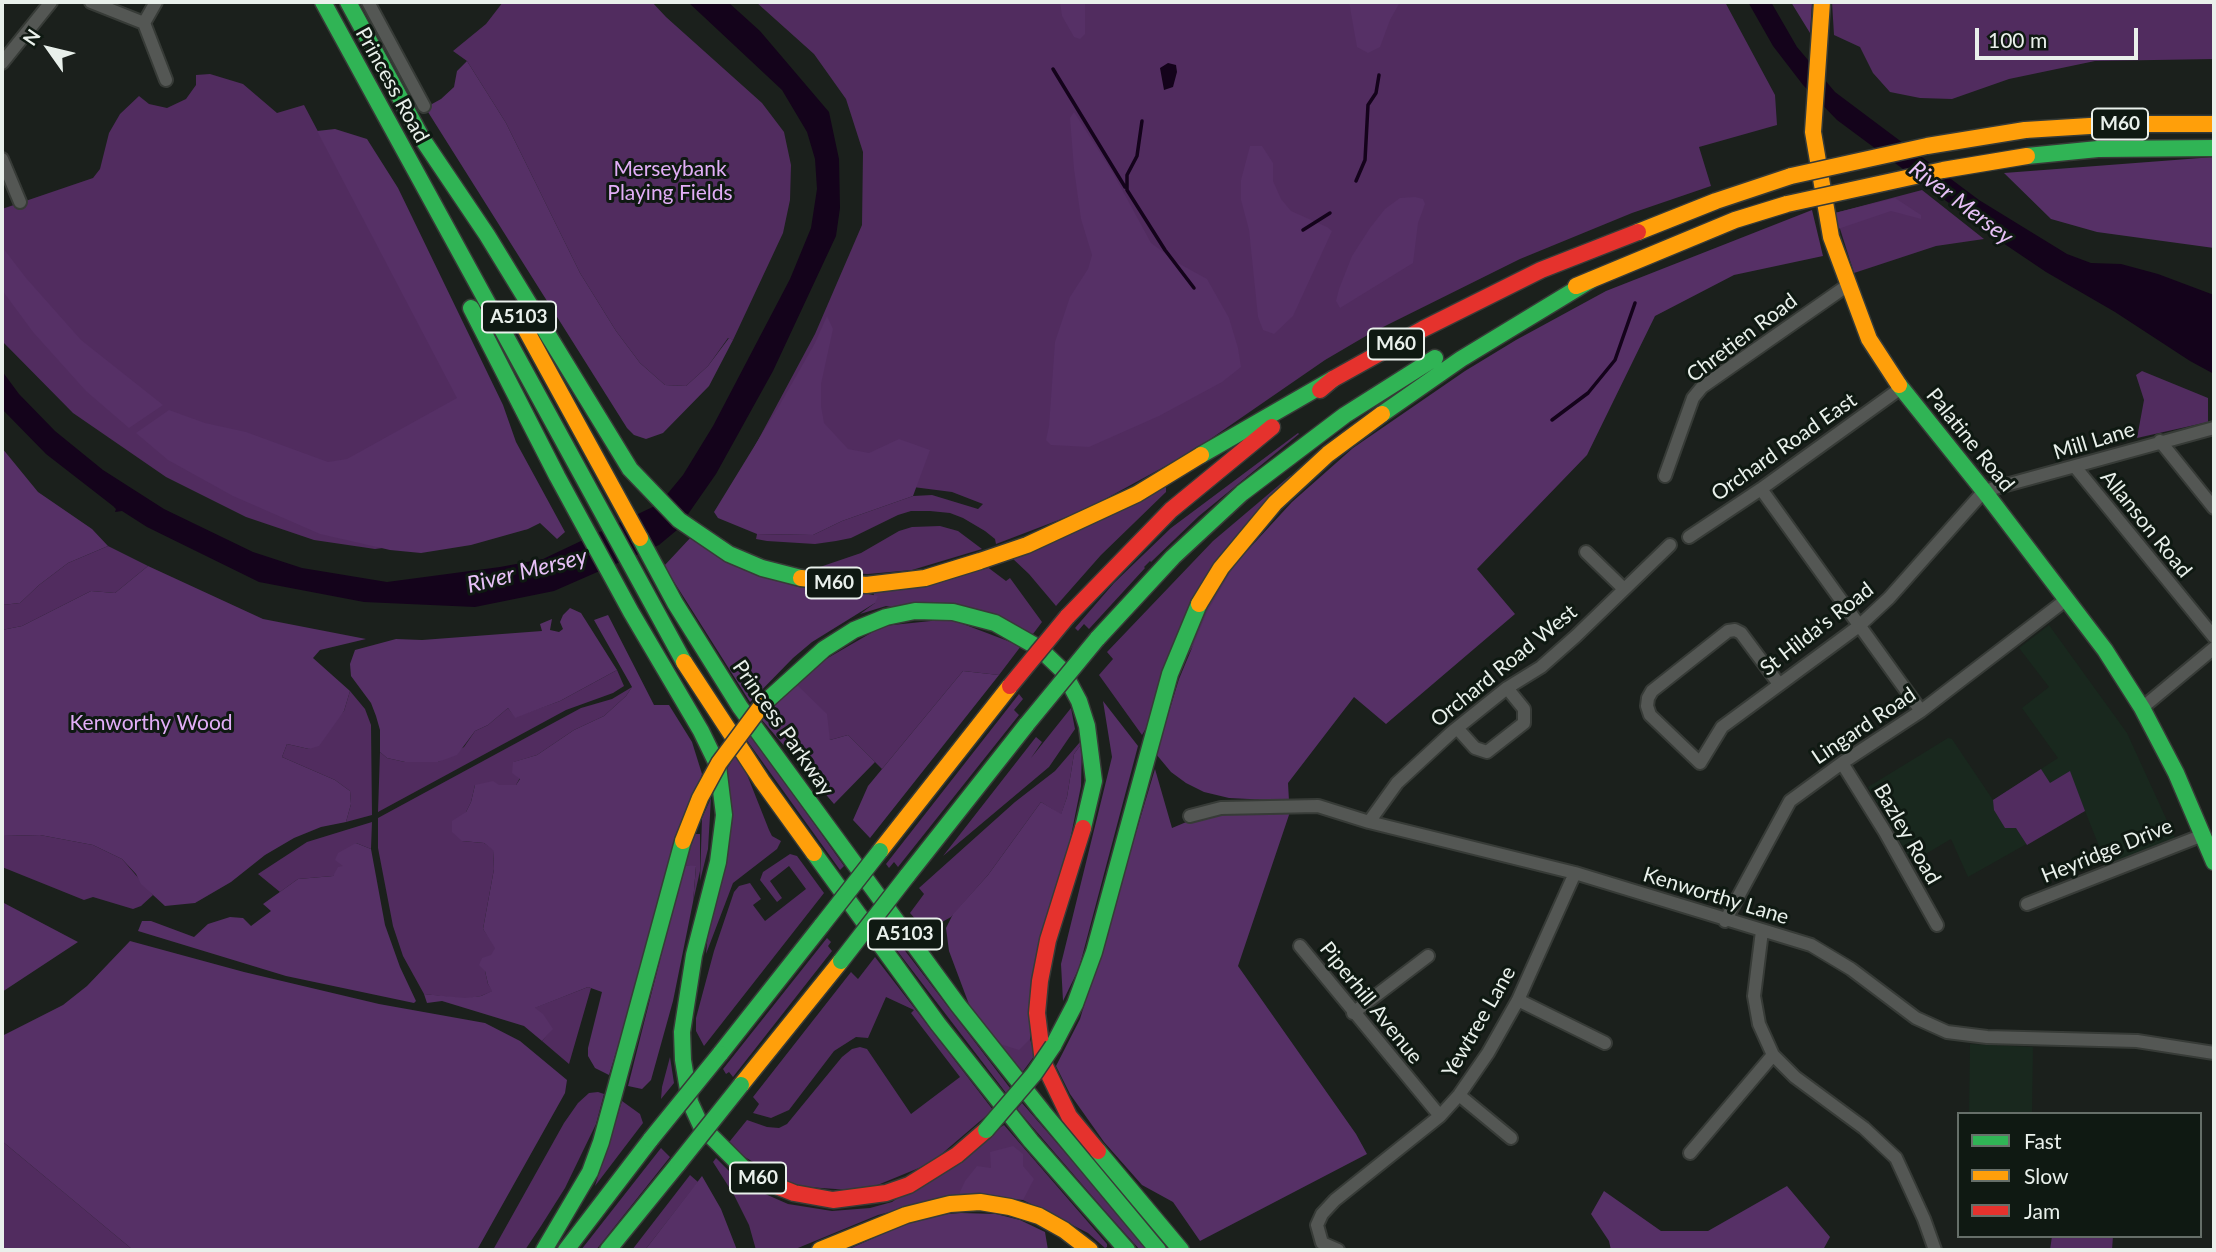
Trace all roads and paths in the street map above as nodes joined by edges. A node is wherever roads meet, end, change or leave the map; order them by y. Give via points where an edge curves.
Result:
1 (51, 2) edge
2 (90, 2) edge
3 (156, 2) edge
4 (323, 2) edge
5 (348, 2) edge
6 (368, 2) edge
7 (1822, 2) edge
8 (144, 23) junction
9 (2, 63) edge
10 (166, 80) dead end
11 (428, 85) dead end
12 (416, 92) junction
13 (424, 106) dead end
14 (2214, 124) edge
15 (2214, 148) edge
16 (2, 159) edge
17 (448, 180) junction
18 (20, 202) dead end
19 (452, 240) junction
20 (1591, 280) junction
21 (1848, 285) junction
22 (1333, 379) junction
23 (1901, 388) junction
24 (2214, 428) edge
25 (2160, 441) junction
26 (2076, 468) junction
27 (1665, 476) dead end
28 (1761, 489) junction
29 (1984, 491) junction
30 (2214, 508) edge
31 (1689, 537) dead end
32 (1670, 545) dead end
33 (1586, 552) dead end
34 (1624, 589) junction
35 (2067, 599) junction
36 (1859, 626) junction
37 (2214, 637) edge
38 (2214, 648) edge
39 (1779, 684) junction
40 (1507, 688) junction
41 (2142, 708) junction
42 (1921, 711) junction
43 (1457, 728) junction
44 (1842, 764) junction
45 (1190, 816) dead end
46 (1369, 822) junction
47 (2203, 835) junction
48 (2214, 862) edge
49 (1575, 873) junction
50 (2027, 904) dead end
51 (1725, 920) junction
52 (1937, 925) dead end
53 (1762, 931) junction
54 (1300, 946) dead end
55 (1428, 956) dead end
56 (1518, 1000) junction
57 (1353, 1013) junction
58 (1605, 1043) dead end
59 (2214, 1053) edge
60 (1773, 1055) junction
61 (1459, 1095) junction
62 (1440, 1116) junction
63 (1511, 1138) dead end
64 (1690, 1153) dead end
65 (544, 1250) edge
66 (566, 1250) edge
67 (608, 1250) edge
68 (820, 1250) edge
69 (1090, 1250) edge
70 (1126, 1250) edge
71 (1158, 1250) edge
72 (1181, 1250) edge
73 (1338, 1250) edge
74 (1935, 1250) edge

1 - 9 street
2 - 8 street
3 - 8 street
4 - 19 main road, Princess Road / A5103
5 - 17 main road, Princess Road / A5103
6 - 12 street, Princess Road
7 - 21 main road, Palatine Road via 1812,132 1831,237
8 - 10 street
11 - 12 street
12 - 13 street, Princess Road
14 - 22 main road, M60, bridge via 2025,130 1791,176 1541,270
15 - 20 main road, M60, bridge via 2098,149 1943,170 1735,220
16 - 18 street
17 - 22 main road, M60 via 641,482 679,520 729,554 803,579 846,585 925,578 1027,545 1137,494
17 - 71 main road, Princess Parkway / A5103 via 675,603 740,707 901,928 1043,1112
19 - 20 main road, M60, bridge via 458,281 557,476 718,766 723,802 719,862 694,955 682,1032 690,1102 701,1126 757,1178 793,1193 833,1200 886,1194 928,1175 957,1155 986,1130 1053,1046 1094,952 1178,650 1198,606 1235,549 1275,503 1328,454 1461,359
19 - 70 main road, A5103 via 720,719 891,960 1031,1142
20 - 67 main road, M60, bridge via 1454,346 1381,391 1279,463 1155,574 1027,724
21 - 23 main road, Palatine Road via 1869,340
21 - 27 street, Chretien Road via 1702,387 1693,398
22 - 66 main road, M60, bridge via 1171,510 1067,617
23 - 28 street, Orchard Road East
23 - 29 main road, Palatine Road
24 - 25 street, Mill Lane
25 - 26 street, Mill Lane
25 - 30 street
26 - 29 street, Mill Lane
26 - 37 street, Allanson Road
28 - 31 street, Orchard Road East
28 - 36 street
29 - 35 main road, Palatine Road
29 - 36 street, St Hilda's Road
32 - 34 street, Orchard Road West
33 - 34 street
34 - 40 street, Orchard Road West via 1541,667
35 - 41 main road, Palatine Road
35 - 42 street, Lingard Road
36 - 39 street, St Hilda's Road
36 - 42 street
38 - 41 street
39 - 39 street, St Hilda's Road via 1722,727 1700,763 1650,715 1647,706 1652,691 1728,631 1741,633
40 - 43 street, Orchard Road West
40 - 43 street via 1524,709 1524,723 1487,752 1475,748
41 - 47 main road, Palatine Road
42 - 44 street, Lingard Road
43 - 46 street, Orchard Road West via 1397,783
44 - 51 street, Lingard Road via 1790,801
44 - 52 street, Bazley Road
45 - 46 street, Kenworthy Lane via 1221,808 1318,806
46 - 49 street, Kenworthy Lane
47 - 48 main road, Palatine Road
47 - 50 street, Heyridge Drive
49 - 51 street, Kenworthy Lane
49 - 56 street, Yewtree Lane
51 - 53 street, Kenworthy Lane
53 - 59 street, Kenworthy Lane via 1823,951 1916,1018 1947,1032 2137,1041
53 - 60 street via 1754,996 1759,1024
54 - 57 street, Piperhill Avenue
55 - 57 street
56 - 58 street
56 - 61 street, Yewtree Lane
57 - 62 street, Piperhill Avenue
60 - 64 street
60 - 74 street via 1896,1158
61 - 62 street, Yewtree Lane
61 - 63 street
62 - 73 street, Yewtree Lane via 1322,1214 1317,1226 1322,1243
65 - 72 main road, M60, bridge via 590,1172 613,1105 683,841 719,763 762,705 824,649 886,617 927,610 995,623 1020,636 1063,671 1079,701 1094,781 1040,981 1037,1013 1042,1062 1069,1116
68 - 69 main road via 906,1215 950,1204 995,1204 1025,1211 1052,1223

